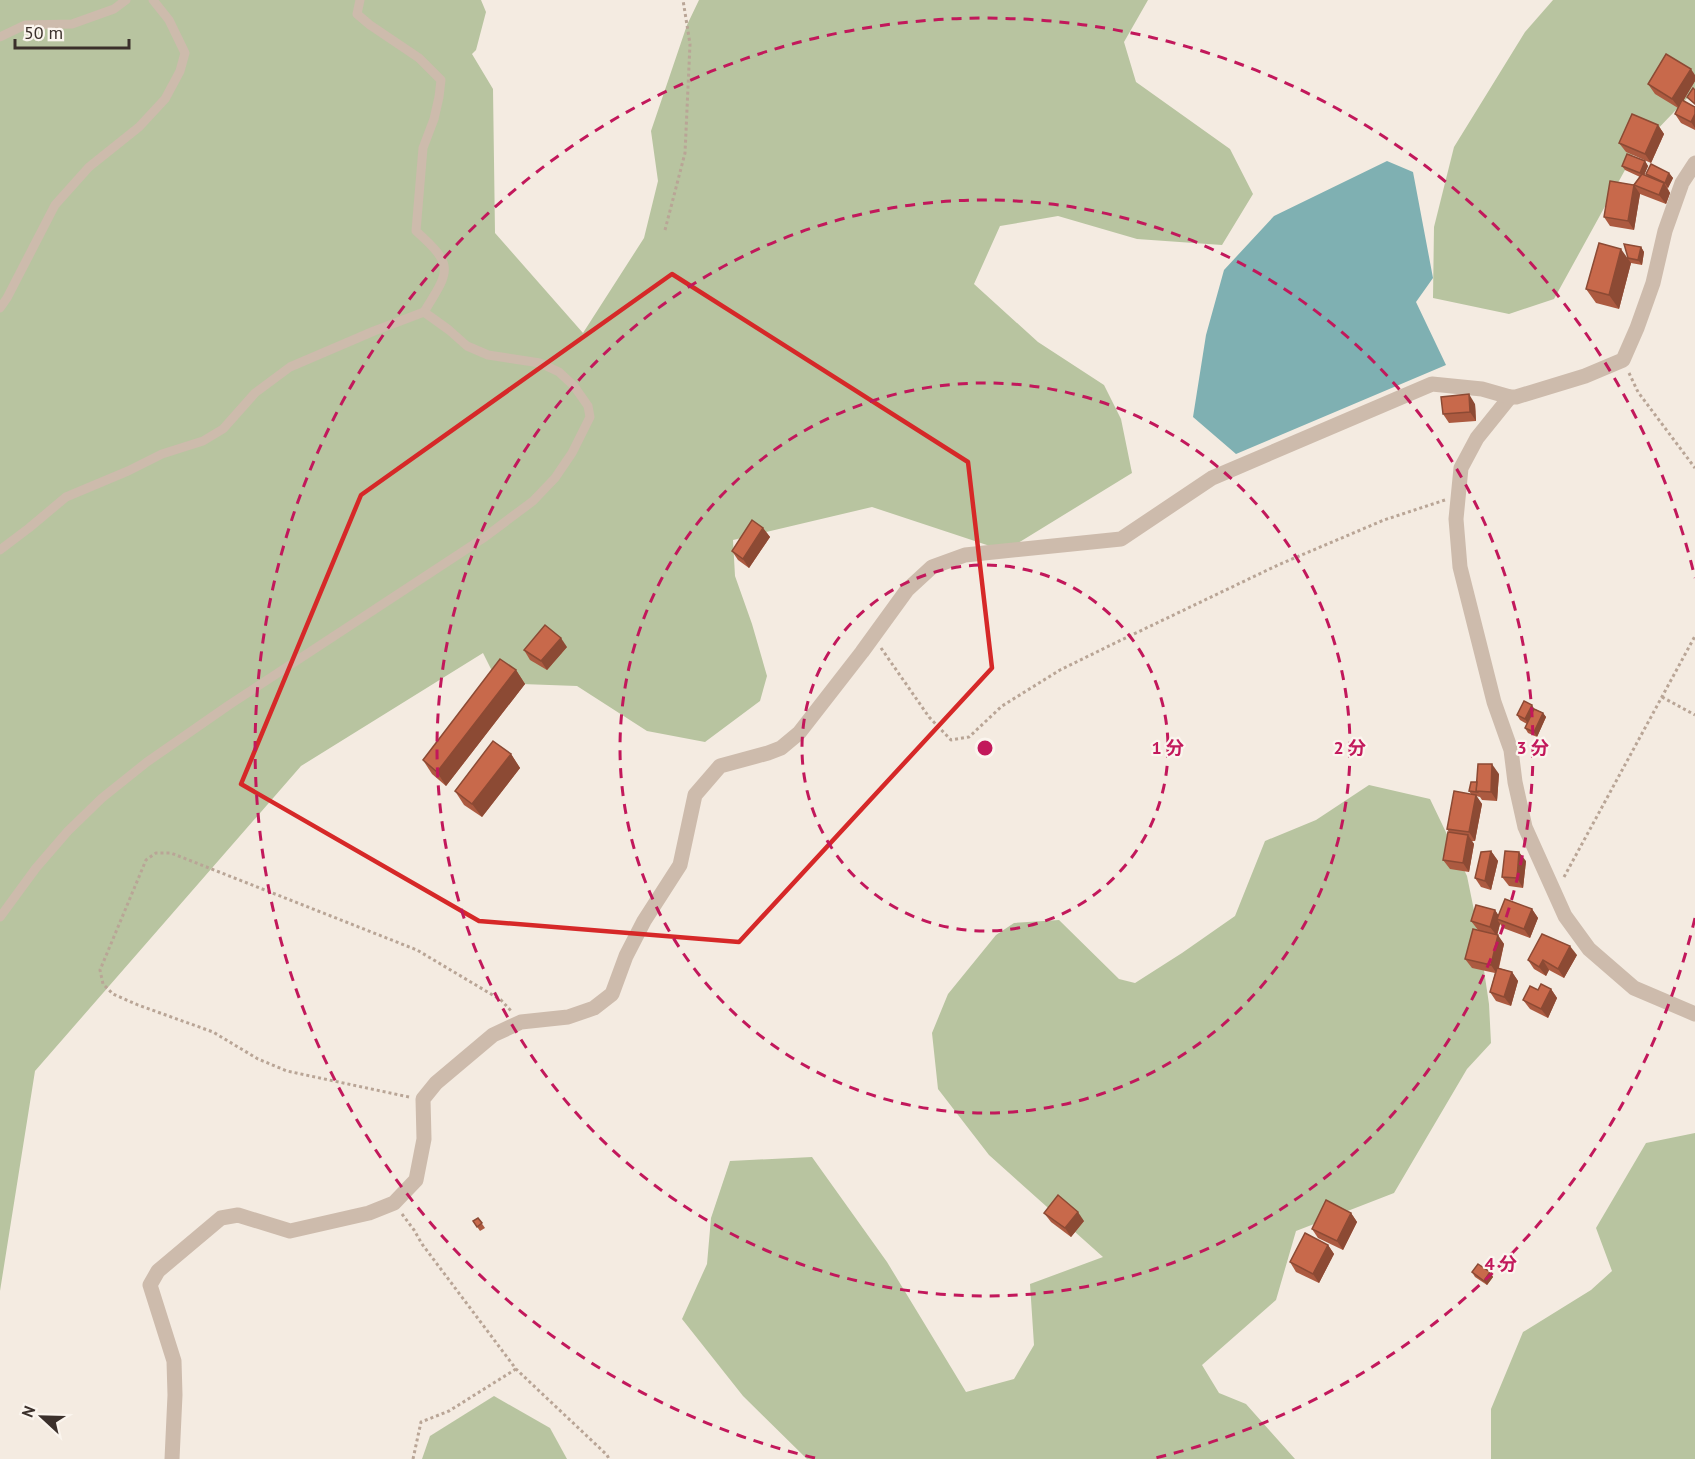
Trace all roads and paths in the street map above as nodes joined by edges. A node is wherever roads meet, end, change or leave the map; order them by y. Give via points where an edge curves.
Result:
1 (126, 0) edge
2 (153, 0) edge
3 (360, 0) edge
4 (683, 0) edge
5 (0, 38) edge
6 (1695, 163) edge
7 (665, 230) dead end
8 (0, 308) edge
9 (424, 312) junction
10 (1623, 360) junction
11 (1510, 397) junction
12 (1695, 468) edge
13 (1458, 495) junction
14 (0, 549) edge
15 (1695, 636) edge
16 (873, 637) junction
17 (1662, 697) junction
18 (1695, 715) edge
19 (1554, 895) junction
20 (0, 917) edge
21 (1695, 1014) edge
22 (521, 1022) junction
23 (423, 1099) junction
24 (394, 1203) junction
25 (516, 1369) junction
26 (172, 1459) edge
27 (412, 1459) edge
28 (609, 1459) edge

1 - 5 lane via 114,9 72,24 25,25
2 - 8 lane via 169,20 185,53 180,71 165,99 146,120 89,167 55,205
3 - 9 lane via 357,14 419,57 441,80 440,97 423,148 416,231 444,261 443,281
4 - 7 path via 690,44 685,153
6 - 10 street via 1682,183 1653,283
9 - 14 lane via 290,367 255,393 223,429 203,441 162,454 66,497
9 - 20 lane via 467,346 488,355 540,363 559,372 574,386 588,406 590,417 567,462 533,501 485,537 147,762 68,831
10 - 11 street via 1585,376
10 - 12 path via 1638,392
11 - 13 street via 1466,458
11 - 16 street via 1482,389 1432,384 1212,478 1121,539 965,555 932,567 907,590
13 - 16 path via 1384,520 1289,560 1069,665 1002,706 969,737 951,740 929,717
13 - 19 street via 1460,567 1494,702 1511,750 1526,826
15 - 17 path
16 - 22 street via 799,733 781,748 720,766 695,795 680,865 639,930 612,994 594,1008 568,1017
17 - 18 path
17 - 19 path
19 - 21 street via 1589,949 1634,988
22 - 23 street via 493,1035 436,1083
22 - 23 path via 501,1000 417,950 171,854 156,853 146,860 100,970 103,984 113,994 213,1032 287,1071
23 - 24 street via 424,1139 416,1180
24 - 25 path
24 - 26 street via 369,1213 290,1231 238,1215 221,1218 158,1271 150,1285 174,1361
25 - 27 path via 449,1411 421,1422
25 - 28 path

